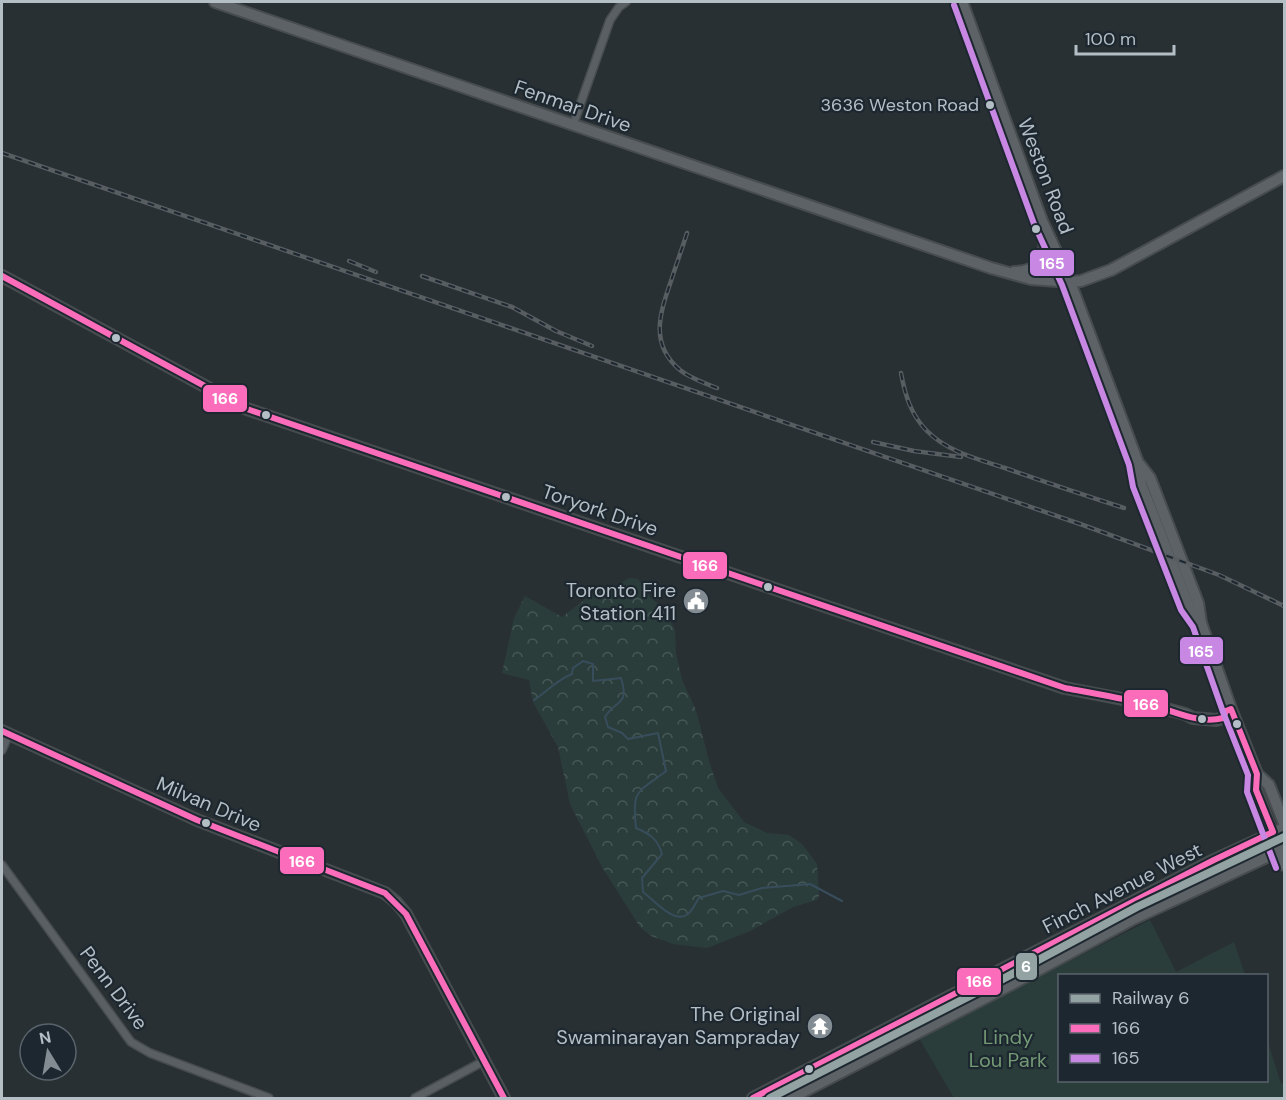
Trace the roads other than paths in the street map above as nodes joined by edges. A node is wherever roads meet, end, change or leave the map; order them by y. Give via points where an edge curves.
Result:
1 (215, 2) edge
2 (626, 2) edge
3 (962, 2) edge
4 (573, 125) junction
5 (1284, 176) edge
6 (1042, 221) junction
7 (1008, 272) junction
8 (2, 276) edge
9 (1070, 282) junction
10 (1228, 710) junction
11 (5, 732) edge
12 (2, 750) edge
13 (1257, 774) junction
14 (1284, 826) edge
15 (1273, 832) junction
16 (1282, 850) edge
17 (2, 865) edge
18 (1284, 865) edge
19 (484, 1061) junction
20 (793, 1078) junction
21 (797, 1097) edge
22 (269, 1098) edge
23 (415, 1098) edge
24 (504, 1098) edge
25 (753, 1098) edge

1 - 4 street, Fenmar Drive
2 - 4 street via 610,20
3 - 6 street, Weston Road
4 - 7 street, Fenmar Drive
5 - 9 street, Fenmar Drive via 1111,270
6 - 7 street via 1046,246 1042,258 1028,271
6 - 9 street, Weston Road
7 - 9 street, Fenmar Drive via 1031,279
8 - 10 street, Toryork Drive via 247,409 1065,688 1148,704 1193,718 1209,719 1220,708
9 - 10 street, Weston Road via 1138,462 1150,478 1198,603
10 - 13 street, Weston Road
11 - 12 street
11 - 19 street, Milvan Drive via 197,820 385,893 406,914
13 - 14 street, Weston Road via 1269,785
13 - 15 street, Weston Road via 1256,790
14 - 15 street, Finch Avenue West
15 - 16 street, Weston Road
15 - 20 street, Finch Avenue West
16 - 18 street, Weston Road
16 - 21 street, Finch Avenue West via 1137,917
17 - 22 street, Penn Drive via 131,1042 150,1053
19 - 23 street
19 - 24 street, Milvan Drive
20 - 21 street
20 - 25 street, Finch Avenue West

